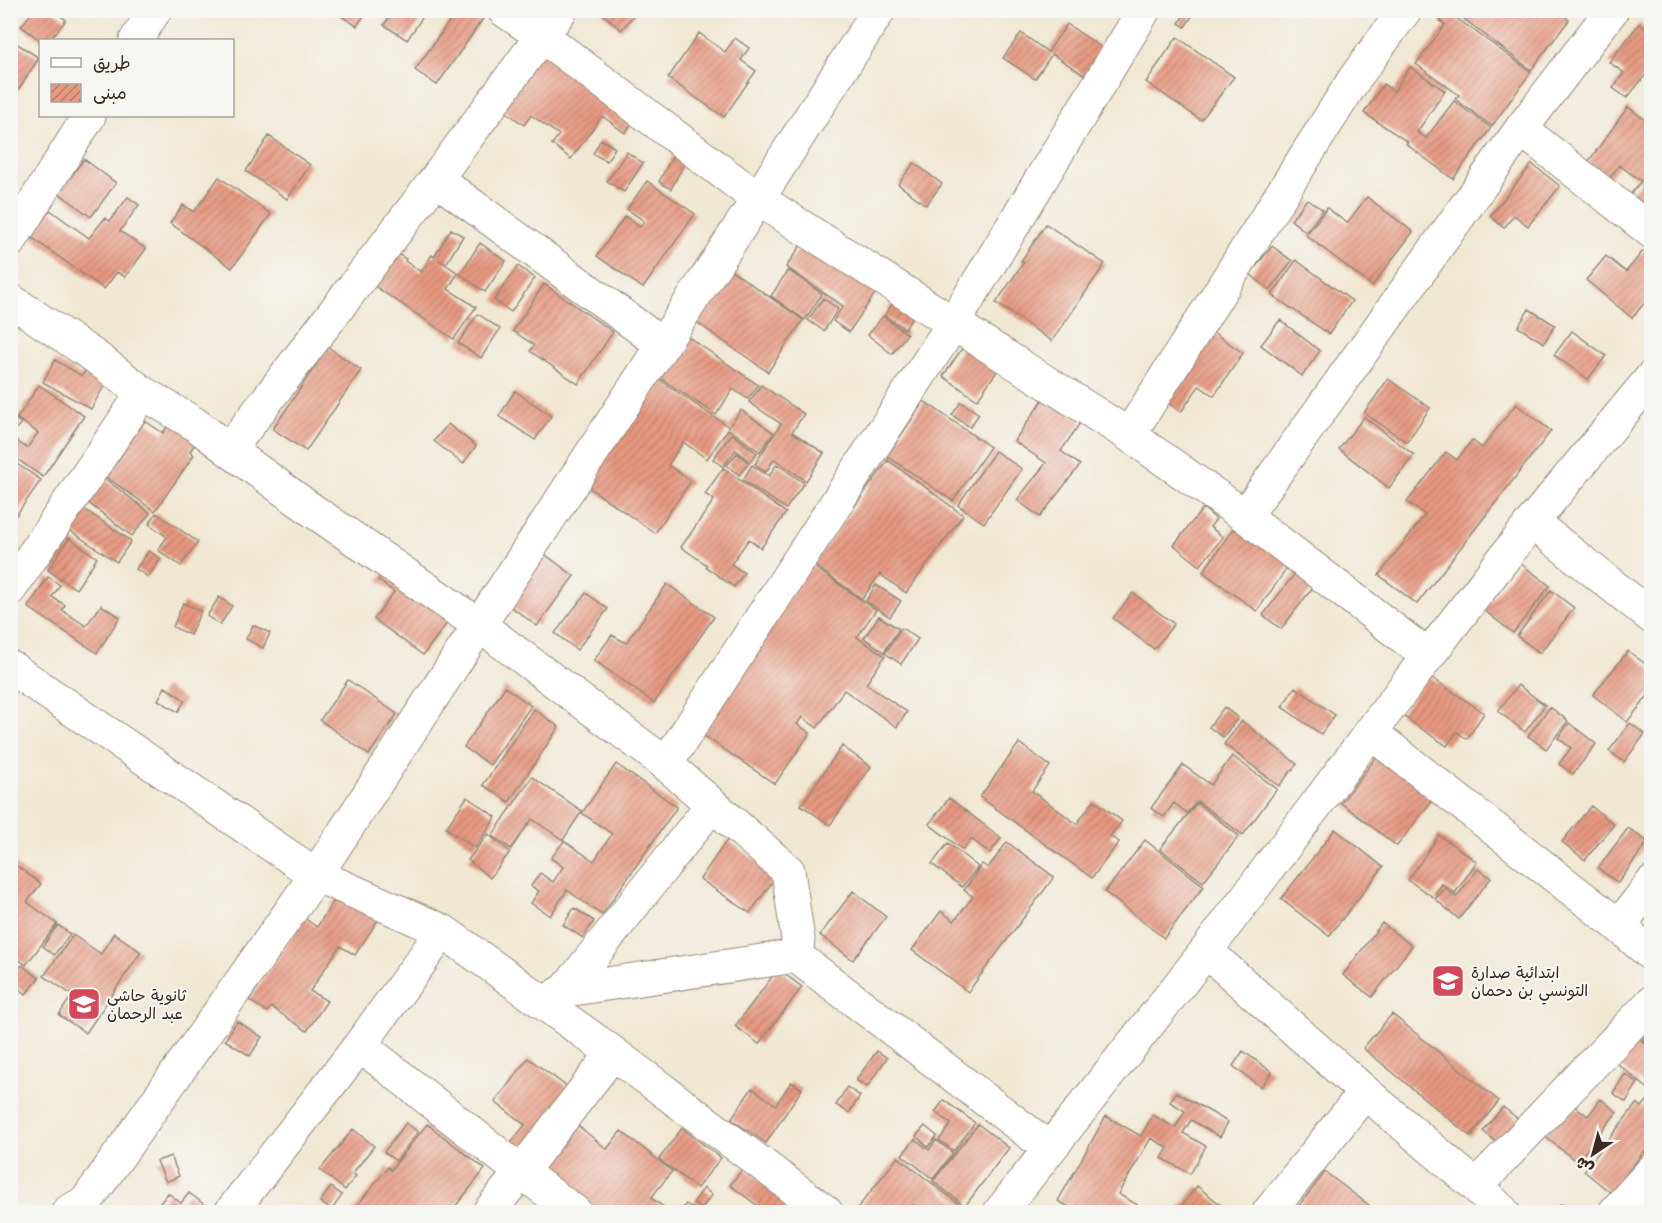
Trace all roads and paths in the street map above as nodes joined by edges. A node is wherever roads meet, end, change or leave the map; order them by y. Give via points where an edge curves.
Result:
1 (155, 10) edge
2 (504, 10) edge
3 (561, 10) edge
4 (879, 10) edge
5 (1144, 10) edge
6 (1405, 10) edge
7 (1612, 10) edge
8 (542, 36) junction
9 (137, 39) edge
10 (88, 117) edge
11 (1521, 129) junction
12 (436, 179) junction
13 (758, 199) junction
14 (1652, 232) edge
15 (10, 241) edge
16 (10, 300) edge
17 (953, 324) junction
18 (663, 345) junction
19 (1652, 377) edge
20 (143, 393) junction
21 (1129, 435) junction
22 (229, 450) junction
23 (1245, 516) junction
24 (1532, 522) junction
25 (10, 589) edge
26 (1652, 617) edge
27 (479, 626) junction
28 (1428, 656) junction
29 (10, 666) edge
30 (1370, 732) junction
31 (666, 764) junction
32 (712, 805) junction
33 (316, 875) junction
34 (1652, 883) edge
35 (1619, 926) junction
36 (443, 930) junction
37 (1206, 951) junction
38 (1652, 955) edge
39 (796, 956) junction
40 (554, 996) junction
41 (1652, 1002) edge
42 (360, 1045) junction
43 (613, 1053) junction
44 (1365, 1092) junction
45 (1050, 1148) junction
46 (1652, 1171) edge
47 (521, 1172) junction
48 (1476, 1186) junction
49 (1007, 1210) edge
50 (68, 1212) edge
51 (231, 1212) edge
52 (489, 1212) edge
53 (575, 1212) edge
54 (826, 1212) edge
55 (1269, 1212) edge
56 (1503, 1212) edge
57 (1615, 1212) edge

1 - 9 street
2 - 8 street
3 - 8 street
4 - 13 street
5 - 17 street
6 - 21 street via 1355,78
7 - 11 street
8 - 12 street
8 - 13 street
10 - 15 street
11 - 14 street
11 - 23 street
12 - 18 street
12 - 22 street
13 - 17 street
13 - 18 street
16 - 20 street
17 - 21 street
17 - 31 street
18 - 27 street
19 - 24 street
20 - 22 street
20 - 25 street
21 - 23 street
22 - 27 street
23 - 28 street
24 - 26 street
24 - 28 street
27 - 31 street
27 - 33 street
28 - 30 street
29 - 33 street
30 - 35 street
30 - 37 street
31 - 32 street
32 - 39 street via 788,871 798,940
32 - 40 street
33 - 36 street
33 - 50 street via 86,1202
34 - 35 street
35 - 38 street
36 - 40 street
36 - 42 street
37 - 44 street
37 - 45 street
39 - 40 street
39 - 45 street
40 - 43 street
41 - 48 street
42 - 47 street
42 - 51 street
43 - 47 street
43 - 54 street
44 - 48 street
44 - 55 street
45 - 49 street
46 - 57 street
47 - 52 street
47 - 53 street
48 - 56 street

